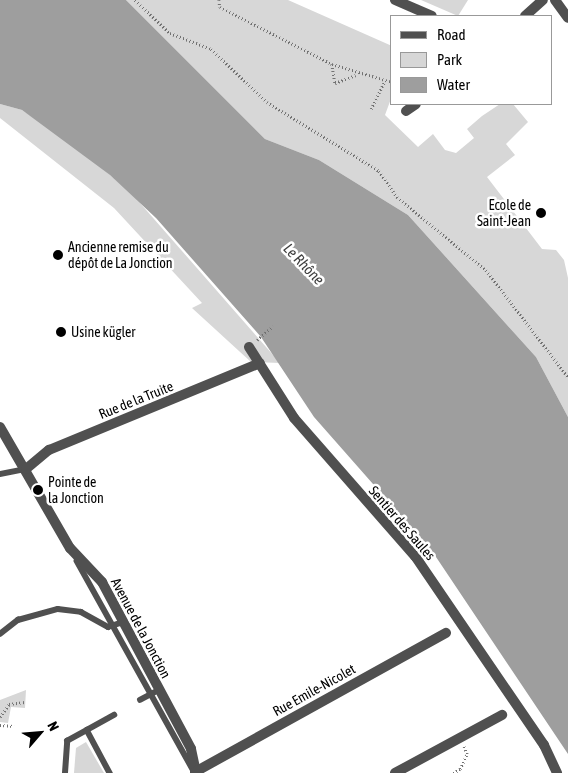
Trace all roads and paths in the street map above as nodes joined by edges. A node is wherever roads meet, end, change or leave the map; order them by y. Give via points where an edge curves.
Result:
1 (135, 0) edge
2 (219, 0) edge
3 (395, 0) edge
4 (543, 0) edge
5 (555, 0) edge
6 (430, 15) edge
7 (527, 15) edge
8 (568, 18) edge
9 (332, 64) junction
10 (356, 75) junction
11 (384, 82) junction
12 (390, 82) edge
13 (415, 105) edge
14 (371, 109) dead end
15 (406, 111) dead end
16 (273, 326) dead end
17 (260, 338) dead end
18 (249, 347) dead end
19 (260, 363) junction
20 (568, 377) edge
21 (0, 427) edge
22 (26, 469) junction
23 (0, 474) edge
24 (70, 548) junction
25 (123, 622) junction
26 (113, 627) junction
27 (446, 632) dead end
28 (0, 634) edge
29 (154, 692) junction
30 (140, 700) dead end
31 (26, 702) dead end
32 (0, 711) edge
33 (114, 715) dead end
34 (502, 715) dead end
35 (0, 717) edge
36 (0, 725) edge
37 (14, 726) dead end
38 (87, 730) junction
39 (463, 746) dead end
40 (65, 773) edge
41 (110, 773) edge
42 (195, 773) edge
43 (396, 773) edge
44 (453, 773) edge
45 (557, 773) edge

1 - 20 path via 170,33 211,49 267,102 379,171 396,197 486,270
2 - 9 path via 220,7
3 - 6 street
4 - 7 street
5 - 8 street
9 - 10 path
9 - 10 path via 335,83
10 - 11 path
11 - 12 path
11 - 14 path
13 - 15 street
16 - 17 path
18 - 19 street, Sentier des Saules
19 - 22 street, Rue de la Truite via 49,450
19 - 45 street, Sentier des Saules via 294,418 415,556 544,746
21 - 22 street, Avenue de la Jonction
22 - 23 lane
22 - 24 street, Avenue de la Jonction
24 - 25 street, Avenue de la Jonction via 102,582
24 - 26 lane
25 - 26 lane
25 - 29 street, Avenue de la Jonction
26 - 28 lane via 81,612 58,608 18,620
26 - 29 lane
27 - 42 street, Rue Emile-Nicolet
29 - 30 lane
29 - 42 street, Avenue de la Jonction via 191,749
31 - 32 path via 9,704
32 - 35 path
33 - 38 lane
34 - 43 street
36 - 37 path
38 - 40 lane via 68,741
38 - 41 lane
39 - 44 path via 467,754 460,769

